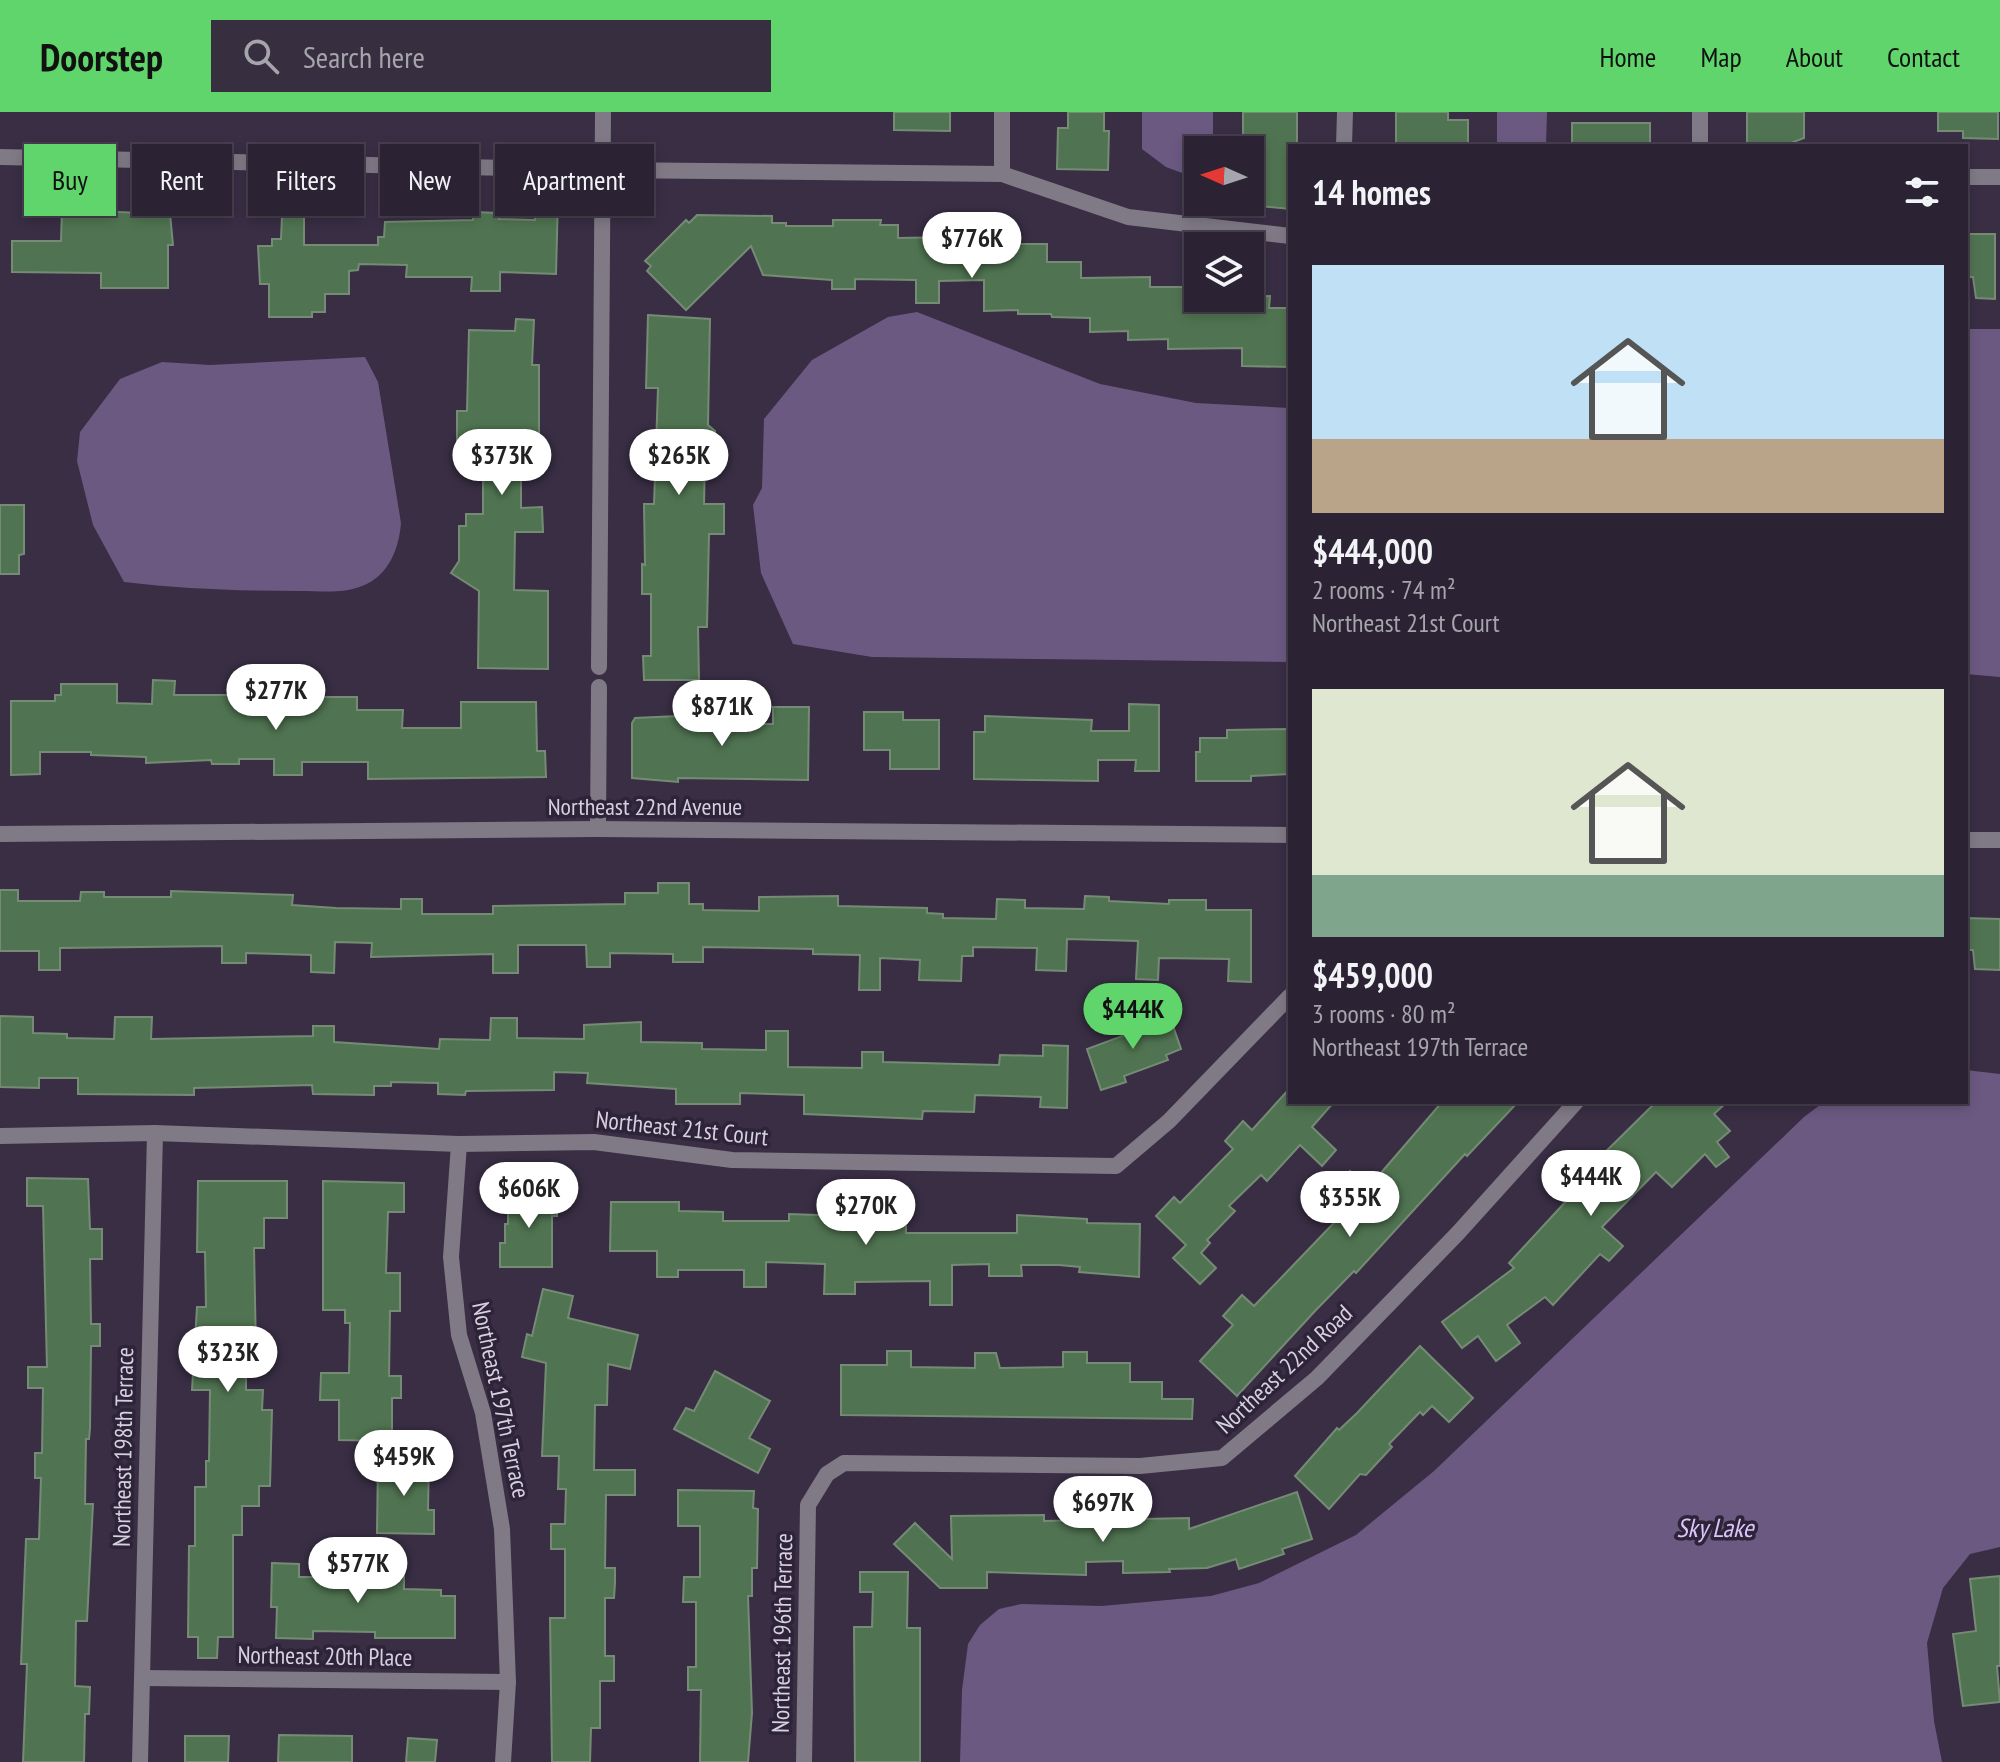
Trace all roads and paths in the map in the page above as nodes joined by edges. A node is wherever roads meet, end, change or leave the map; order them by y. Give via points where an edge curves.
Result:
1 (603, 112) edge
2 (1002, 112) edge
3 (1345, 112) edge
4 (1700, 112) edge
5 (603, 144) edge
6 (1344, 144) edge
7 (1700, 144) edge
8 (0, 157) edge
9 (495, 168) edge
10 (654, 171) edge
11 (1002, 174) junction
12 (1968, 177) edge
13 (2000, 177) edge
14 (603, 216) edge
15 (1288, 236) edge
16 (599, 667) dead end
17 (599, 687) dead end
18 (598, 829) junction
19 (0, 834) edge
20 (1288, 835) edge
21 (1968, 840) edge
22 (2000, 840) edge
23 (1288, 998) edge
24 (1574, 1104) edge
25 (155, 1133) junction
26 (0, 1136) edge
27 (459, 1144) junction
28 (808, 1505) joint
29 (142, 1678) junction
30 (508, 1682) junction
31 (140, 1762) edge
32 (503, 1762) edge
33 (804, 1762) edge

1 - 5 street
2 - 11 street
3 - 6 street
4 - 7 street
8 - 9 street
10 - 11 street
11 - 15 street via 1128,217
12 - 13 street
14 - 16 street
17 - 18 street
18 - 19 street, Northeast 22nd Avenue
18 - 20 street, Northeast 22nd Avenue
21 - 22 street
23 - 27 street, Northeast 21st Court via 1169,1121 1116,1166 732,1160 594,1142
24 - 28 street, Northeast 22nd Road via 1317,1378 1222,1458 1140,1466 844,1463 827,1474
25 - 26 street, Northeast 21st Court
25 - 27 street, Northeast 21st Court
25 - 29 street, Northeast 198th Terrace
27 - 30 street, Northeast 197th Terrace via 451,1257 459,1335 483,1413 502,1529
28 - 33 street, Northeast 196th Terrace
29 - 30 street, Northeast 20th Place
29 - 31 street, Northeast 198th Terrace
30 - 32 street, Northeast 197th Terrace

